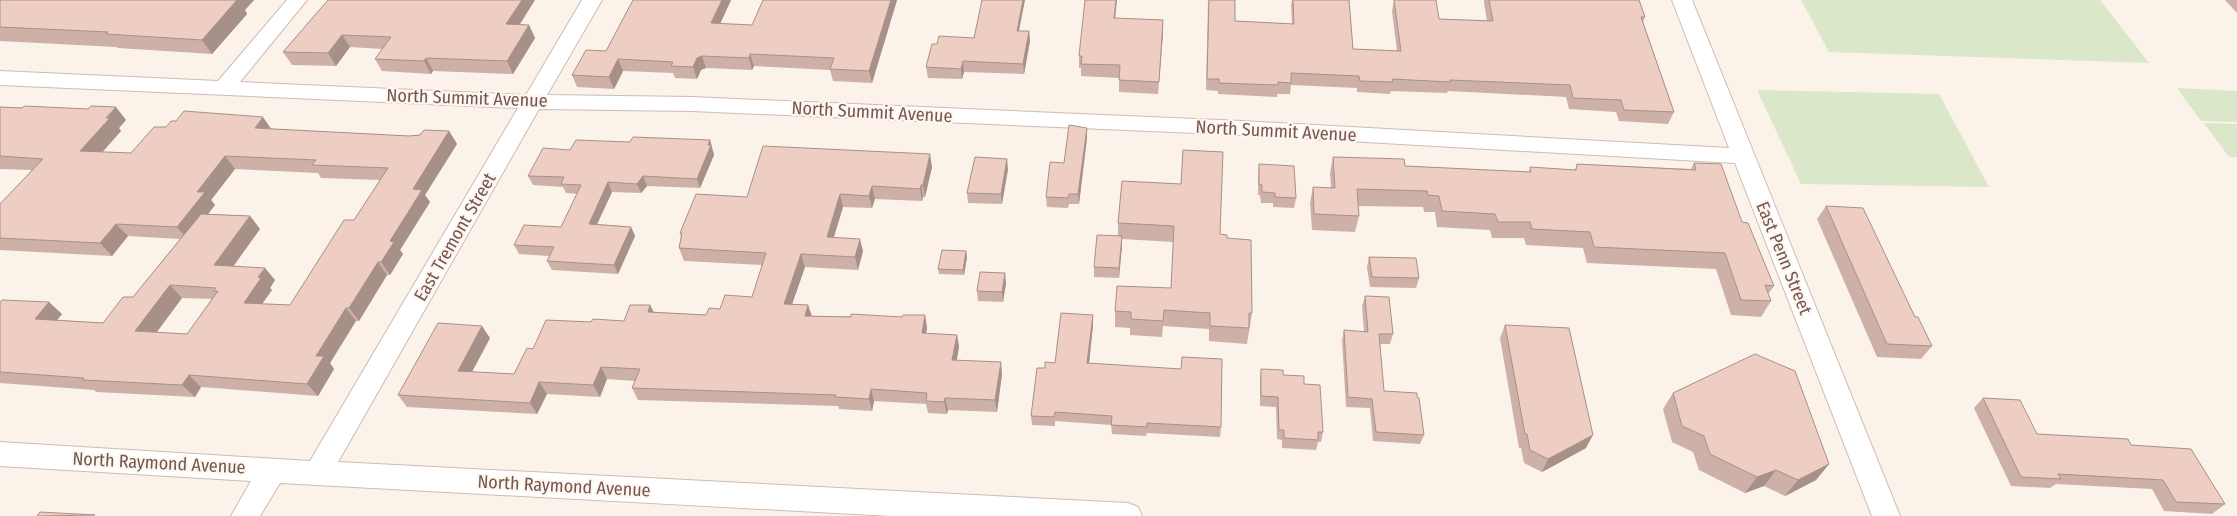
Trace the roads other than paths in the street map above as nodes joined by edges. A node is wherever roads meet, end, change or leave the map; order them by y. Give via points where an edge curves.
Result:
1 (296, 0) edge
2 (592, 0) edge
3 (1682, 0) edge
4 (0, 78) edge
5 (224, 89) junction
6 (534, 102) junction
7 (1743, 156) junction
8 (0, 454) edge
9 (273, 469) junction
10 (317, 473) junction
11 (245, 516) edge
12 (1128, 516) edge
13 (1886, 516) edge

1 - 5 street
2 - 6 street, East Tremont Street
3 - 7 street, East Penn Street
4 - 5 street, North Summit Avenue
5 - 6 street, North Summit Avenue
6 - 7 street, North Summit Avenue via 692,104 1242,128
6 - 10 street, East Tremont Street
7 - 13 street, East Penn Street
8 - 9 street, North Raymond Avenue
9 - 10 street, North Raymond Avenue
9 - 11 street
10 - 12 street, North Raymond Avenue

